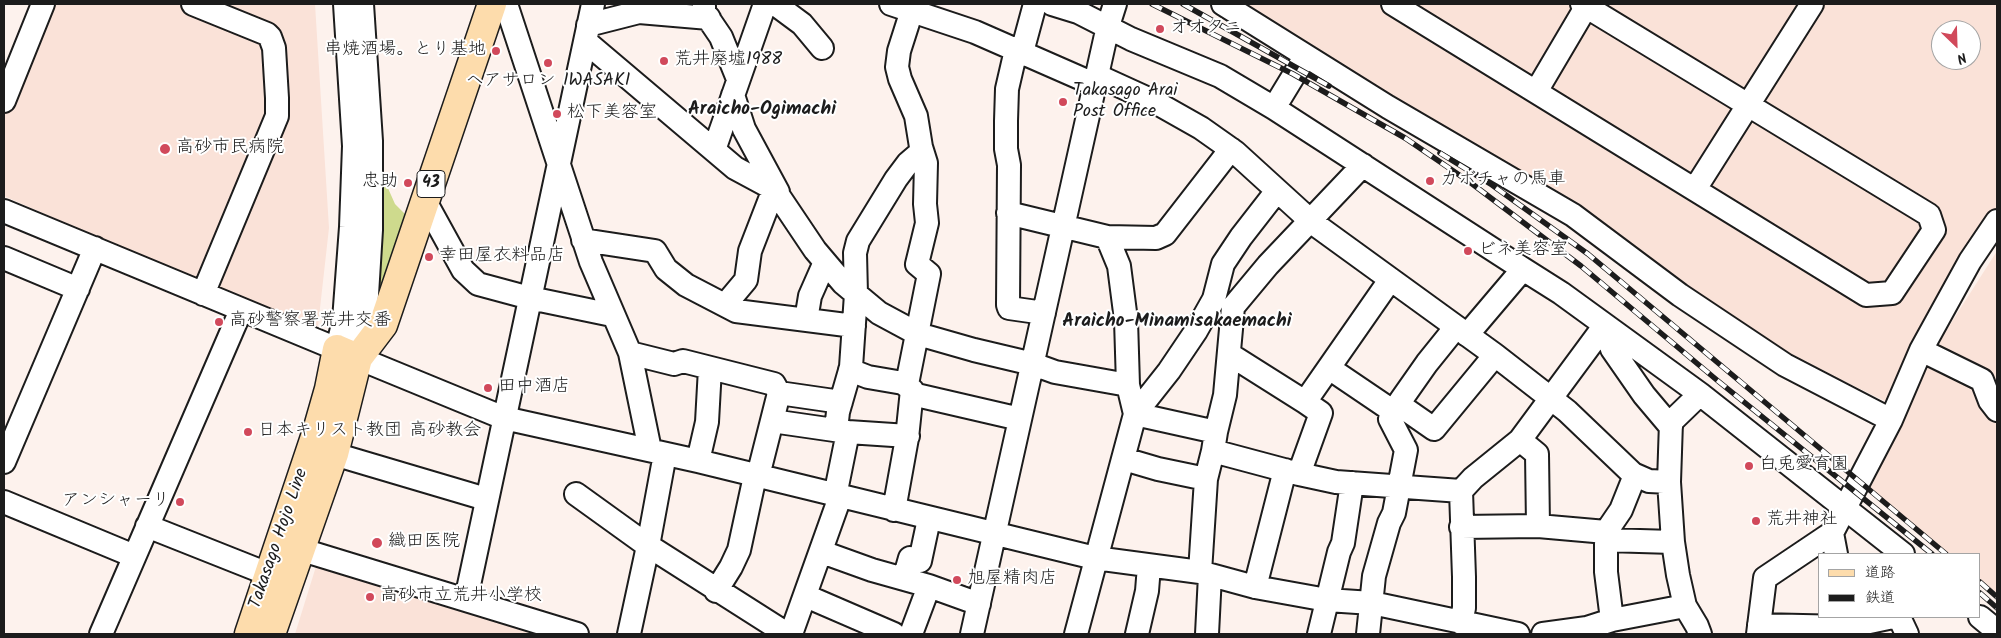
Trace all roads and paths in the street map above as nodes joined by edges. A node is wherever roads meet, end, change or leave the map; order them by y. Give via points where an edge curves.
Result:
1 (43, 4) edge
2 (194, 4) edge
3 (330, 4) edge
4 (345, 4) edge
5 (362, 4) edge
6 (492, 4) edge
7 (506, 4) edge
8 (765, 4) edge
9 (775, 4) edge
10 (891, 4) edge
11 (1035, 4) edge
12 (1052, 4) edge
13 (1116, 4) edge
14 (1223, 4) edge
15 (1393, 4) edge
16 (1812, 4) edge
17 (1584, 5) edge
18 (913, 7) edge
19 (222, 10) edge
20 (707, 11) edge
21 (589, 23) edge
22 (1108, 26) junction
23 (822, 48) dead end
24 (1019, 51) junction
25 (1305, 57) junction
26 (1097, 80) junction
27 (736, 87) junction
28 (1536, 90) junction
29 (4, 99) edge
30 (1748, 107) junction
31 (1274, 108) junction
32 (714, 150) junction
33 (1230, 150) junction
34 (922, 152) junction
35 (1363, 165) junction
36 (559, 168) junction
37 (1695, 190) junction
38 (1276, 192) junction
39 (777, 193) junction
40 (425, 201) junction
41 (4, 210) edge
42 (1008, 212) junction
43 (1310, 220) junction
44 (1997, 222) edge
45 (1064, 226) junction
46 (351, 227) junction
47 (1108, 237) junction
48 (583, 240) junction
49 (96, 248) junction
50 (4, 258) edge
51 (825, 262) junction
52 (1523, 269) junction
53 (1390, 280) junction
54 (78, 289) junction
55 (203, 294) junction
56 (856, 294) junction
57 (530, 298) junction
58 (722, 304) junction
59 (1224, 304) junction
60 (242, 310) junction
61 (1044, 313) junction
62 (612, 315) junction
63 (806, 320) junction
64 (854, 326) junction
65 (1610, 329) junction
66 (1462, 331) junction
67 (918, 334) junction
68 (1921, 350) junction
69 (348, 353) junction
70 (630, 353) junction
71 (1229, 354) junction
72 (1495, 355) junction
73 (1033, 364) junction
74 (710, 368) junction
75 (1329, 368) junction
76 (850, 370) junction
77 (1128, 385) junction
78 (910, 389) junction
79 (779, 393) junction
80 (1700, 394) junction
81 (1550, 398) junction
82 (841, 402) junction
83 (1305, 402) junction
84 (1396, 408) junction
85 (1997, 410) edge
86 (1136, 414) junction
87 (504, 418) junction
88 (1020, 419) junction
89 (1891, 420) junction
90 (772, 421) junction
91 (1671, 428) junction
92 (842, 431) junction
93 (908, 436) junction
94 (1520, 440) junction
95 (1214, 441) junction
96 (657, 452) junction
97 (334, 454) junction
98 (1124, 459) junction
99 (698, 461) junction
100 (4, 462) edge
101 (1292, 472) junction
102 (1635, 475) junction
103 (757, 476) junction
104 (1206, 479) junction
105 (1669, 482) junction
106 (1352, 483) junction
107 (1400, 486) junction
108 (1461, 491) junction
109 (576, 494) dead end
110 (838, 497) junction
111 (486, 499) junction
112 (4, 502) edge
113 (1846, 508) junction
114 (894, 510) junction
115 (929, 519) junction
116 (147, 526) junction
117 (1538, 526) junction
118 (1461, 527) junction
119 (994, 534) junction
120 (1606, 536) junction
121 (1673, 542) junction
122 (1834, 544) edge
123 (648, 546) junction
124 (299, 549) junction
125 (822, 552) junction
126 (1902, 553) edge
127 (134, 556) junction
128 (1095, 558) junction
129 (1149, 566) junction
130 (1205, 573) junction
131 (268, 574) junction
132 (904, 579) junction
133 (929, 586) junction
134 (1255, 587) junction
135 (716, 591) junction
136 (806, 596) junction
137 (466, 599) junction
138 (1327, 600) junction
139 (1372, 603) junction
140 (979, 604) junction
141 (1685, 606) junction
142 (1888, 618) edge
143 (1899, 618) edge
144 (1981, 618) edge
145 (1612, 620) junction
146 (1850, 626) edge
147 (1464, 627) edge
148 (1758, 630) edge
149 (1997, 631) edge
150 (101, 634) edge
151 (248, 634) edge
152 (271, 634) edge
153 (577, 634) edge
154 (629, 634) edge
155 (786, 634) edge
156 (791, 634) edge
157 (894, 634) edge
158 (911, 634) edge
159 (973, 634) edge
160 (1076, 634) edge
161 (1137, 634) edge
162 (1207, 634) edge
163 (1319, 634) edge
164 (1368, 634) edge
165 (1518, 634) edge
166 (1543, 634) edge
167 (1700, 634) edge
168 (1907, 634) edge

1 - 29 street
2 - 19 street
3 - 46 street via 342,197
4 - 46 street via 354,146
5 - 69 street via 371,141 371,230 366,311
6 - 40 main road, Takasago Hojo Line / 43
7 - 36 street
8 - 27 street
9 - 23 street via 802,24
10 - 18 street
11 - 24 street
12 - 22 street
13 - 22 street
14 - 25 street
15 - 28 street
16 - 30 street
17 - 28 street
17 - 30 street
18 - 24 street
18 - 34 street via 897,67 916,116
19 - 55 street via 270,37 274,48 277,116
20 - 21 street via 639,12
20 - 27 street via 721,37
21 - 32 street
21 - 36 street
22 - 26 street
22 - 31 street via 1220,76
24 - 26 street
24 - 42 street via 1007,90
25 - 31 street
25 - 89 street via 1573,216 1680,295 1785,365
26 - 33 street via 1155,102
26 - 45 street
27 - 32 street
27 - 39 street via 744,129
28 - 37 street
30 - 37 street
30 - 37 street via 1929,215 1934,230 1892,293 1866,295
31 - 35 street
32 - 39 street via 735,168
33 - 38 street
33 - 47 street via 1165,234 1156,238
34 - 56 street via 896,179 858,241 855,253
34 - 67 street via 926,163 927,223 917,264 929,274
35 - 43 street
35 - 52 street
36 - 48 street
36 - 57 street
38 - 43 street
38 - 59 street via 1223,264
39 - 51 street
39 - 58 street via 750,251 746,280
40 - 57 street via 463,270 478,284
40 - 69 main road, Takasago Hojo Line / 43 via 383,325
41 - 49 street
42 - 45 street
42 - 61 street via 1009,308
43 - 53 street
43 - 59 street via 1244,292
44 - 68 street via 1970,261
45 - 47 street
45 - 61 street
46 - 69 street via 344,320
47 - 77 street via 1119,266 1126,320
48 - 58 street via 655,251 666,269 686,285
48 - 62 street
49 - 54 street
49 - 55 street
50 - 54 street
51 - 56 street
51 - 63 street via 810,296
52 - 65 street
52 - 66 street
53 - 66 street
53 - 75 street
54 - 100 street
55 - 60 street
56 - 64 street
56 - 67 street via 879,313
57 - 62 street
57 - 87 street
58 - 63 street via 736,311
59 - 71 street
59 - 86 street
60 - 69 street
60 - 116 street
61 - 73 street
62 - 70 street
63 - 64 street
64 - 76 street
65 - 80 street
65 - 81 street
65 - 91 street via 1612,349
66 - 72 street
66 - 84 street via 1427,363
67 - 73 street
67 - 78 street
68 - 85 street via 1982,380 1990,402
68 - 89 street
69 - 87 street
69 - 97 main road, Takasago Hojo Line / 43
69 - 131 main road, Takasago Hojo Line / 43 via 329,389
70 - 74 street via 674,364 683,361
70 - 96 street
71 - 83 street
71 - 95 street via 1225,395
72 - 81 street
72 - 84 street via 1434,430
73 - 77 street via 1055,372
73 - 88 street
74 - 79 street via 774,384
74 - 99 street via 707,422
75 - 83 street
75 - 84 street
76 - 78 street
76 - 82 street
77 - 86 street
78 - 88 street
78 - 93 street
79 - 82 street
79 - 90 street
80 - 91 street via 1671,422
80 - 113 street
81 - 94 street
81 - 102 street
82 - 92 street
83 - 101 street via 1321,413
84 - 107 street via 1390,419 1406,450
86 - 95 street
86 - 98 street
87 - 96 street
87 - 111 street
88 - 119 street
89 - 113 street
90 - 92 street
90 - 103 street
91 - 105 street
92 - 93 street
92 - 110 street
93 - 114 street
94 - 108 street
94 - 117 street via 1537,454
95 - 101 street
95 - 104 street
96 - 99 street
96 - 123 street
97 - 111 street
97 - 124 main road, Takasago Hojo Line / 43
98 - 104 street
98 - 128 street
99 - 103 street
101 - 106 street
101 - 134 street
102 - 105 street via 1649,481
102 - 120 street
103 - 110 street
103 - 135 street via 739,550
104 - 130 street
105 - 121 street
106 - 107 street
106 - 138 street via 1343,544 1338,552
107 - 108 street
107 - 139 street via 1374,576
108 - 118 street
109 - 123 street
110 - 114 street
110 - 125 street
111 - 137 street
112 - 127 street
113 - 122 street
113 - 126 street
114 - 115 street
115 - 119 street
115 - 132 street via 920,561 910,558
116 - 127 street
116 - 131 street
117 - 118 street
117 - 120 street
118 - 147 street
119 - 128 street
119 - 140 street
120 - 121 street
120 - 145 street via 1606,572
121 - 141 street
122 - 148 street via 1814,543 1765,578
123 - 135 street
123 - 154 street
124 - 137 street
124 - 152 main road, Takasago Hojo Line / 43
125 - 132 street
125 - 136 street
127 - 150 street
128 - 129 street
128 - 160 street
129 - 130 street
129 - 161 street
130 - 134 street
130 - 162 street
131 - 151 main road, Takasago Hojo Line / 43
132 - 133 street
133 - 140 street
133 - 158 street
134 - 138 street
135 - 155 street
136 - 156 street
136 - 157 street
137 - 153 street
138 - 139 street
138 - 163 street
139 - 147 street via 1429,614
139 - 164 street
140 - 159 street
141 - 145 street
141 - 167 street
142 - 146 street
143 - 168 street
144 - 149 street
145 - 166 street via 1586,628
146 - 148 street
147 - 165 street

